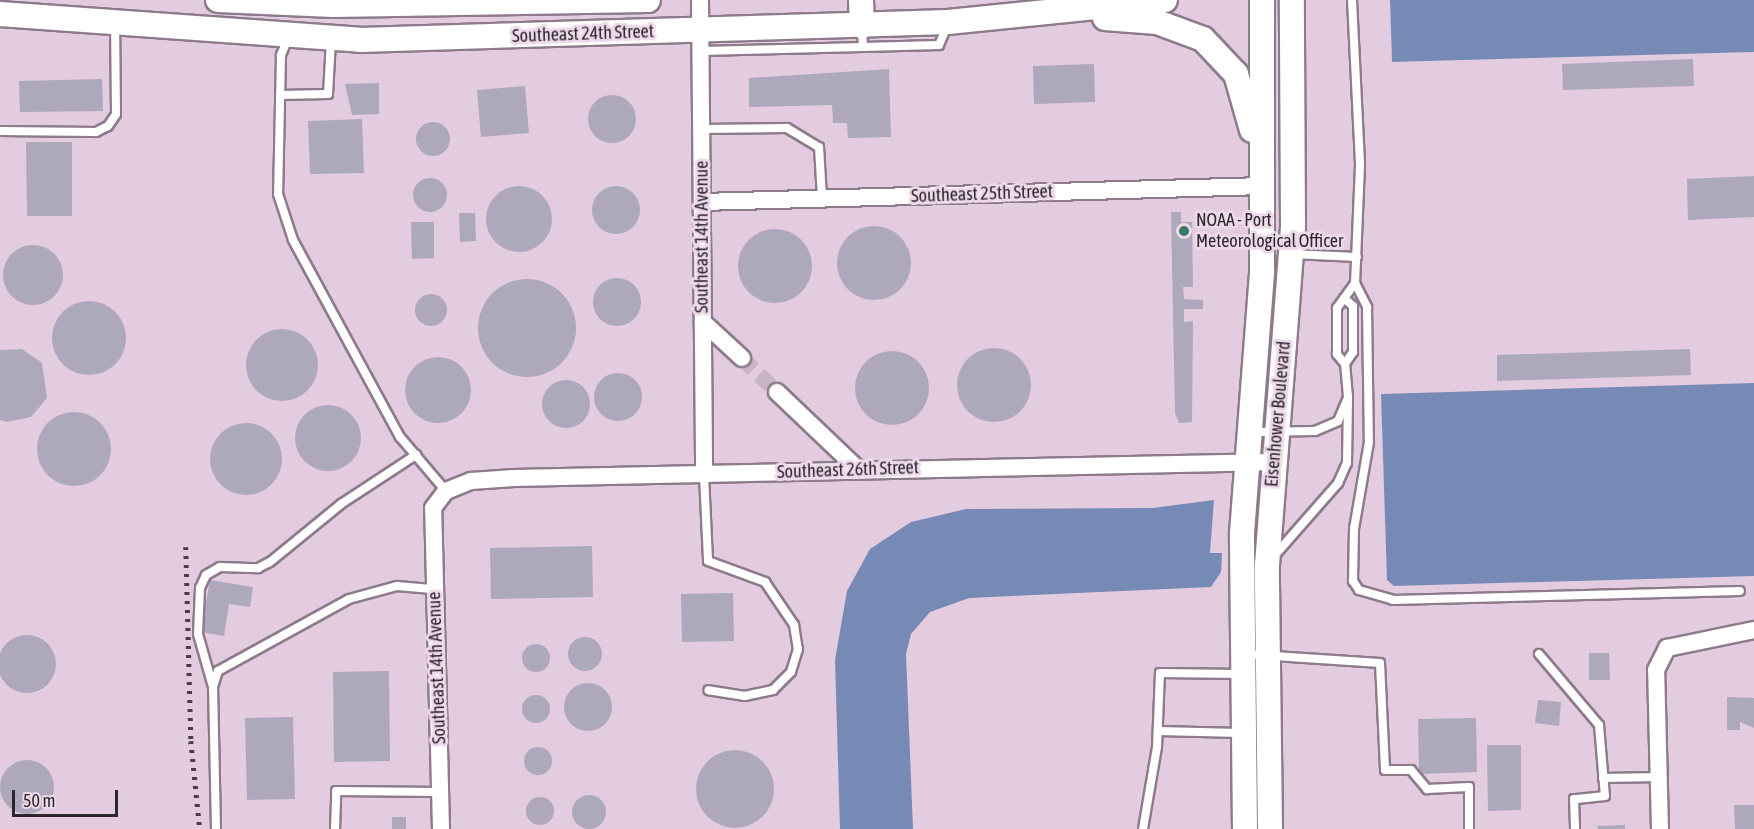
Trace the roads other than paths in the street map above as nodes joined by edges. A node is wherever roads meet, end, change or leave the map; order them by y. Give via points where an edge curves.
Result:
1 (218, 0) edge
2 (648, 0) edge
3 (700, 0) edge
4 (861, 0) edge
5 (1166, 0) edge
6 (1262, 0) edge
7 (1292, 0) edge
8 (1353, 0) edge
9 (247, 2) junction
10 (559, 3) junction
11 (333, 5) junction
12 (0, 14) edge
13 (1022, 15) junction
14 (115, 21) junction
15 (207, 30) junction
16 (560, 34) junction
17 (289, 36) junction
18 (863, 36) junction
19 (332, 38) junction
20 (701, 41) junction
21 (280, 95) junction
22 (702, 129) junction
23 (0, 131) edge
24 (1263, 186) junction
25 (822, 198) junction
26 (702, 202) junction
27 (1292, 254) junction
28 (1357, 257) junction
29 (1355, 283) junction
30 (1344, 298) junction
31 (703, 322) junction
32 (742, 358) tunnel mouth
33 (1345, 364) junction
34 (777, 392) tunnel mouth
35 (1348, 397) junction
36 (1248, 432) junction
37 (1276, 433) junction
38 (416, 455) junction
39 (1246, 460) junction
40 (1274, 462) junction
41 (859, 470) junction
42 (704, 475) junction
43 (446, 491) junction
44 (1267, 565) junction
45 (435, 589) junction
46 (1740, 591) dead end
47 (1754, 630) edge
48 (1268, 654) junction
49 (1539, 654) dead end
50 (1243, 664) junction
51 (213, 687) junction
52 (708, 690) dead end
53 (1158, 731) junction
54 (1244, 734) junction
55 (1659, 777) junction
56 (1604, 778) junction
57 (440, 792) junction
58 (216, 829) edge
59 (335, 829) edge
60 (441, 829) edge
61 (1143, 829) edge
62 (1245, 829) edge
63 (1270, 829) edge
64 (1469, 829) edge
65 (1575, 829) edge
66 (1660, 829) edge

1 - 9 street, Southeast 24th Street
2 - 10 street, Southeast 24th Street
3 - 20 street, Southeast 14th Avenue
4 - 18 street
5 - 13 street, Southeast 24th Street
6 - 24 street, Eisenhower Boulevard
7 - 27 street, Eisenhower Boulevard
8 - 28 lane via 1360,153
9 - 11 street, Southeast 24th Street
9 - 15 street via 256,16 251,22 223,22
10 - 11 street, Southeast 24th Street
10 - 16 street
11 - 17 street via 307,15
12 - 14 street, Southeast 24th Street
13 - 18 street, Southeast 24th Street
13 - 24 street via 1157,22 1203,39 1236,74 1247,102
14 - 15 street, Southeast 24th Street
14 - 23 lane via 116,114 108,126 96,132
15 - 17 street, Southeast 24th Street
16 - 19 street, Southeast 24th Street
16 - 20 street, Southeast 24th Street
17 - 19 street, Southeast 24th Street
17 - 21 lane via 281,54
18 - 20 street, Southeast 24th Street
19 - 21 lane via 328,94
20 - 22 street, Southeast 14th Avenue
21 - 38 lane via 278,194 292,240 317,292
22 - 25 lane via 787,128 819,147
22 - 26 street, Southeast 14th Avenue
24 - 25 street, Southeast 25th Street
24 - 36 street, Eisenhower Boulevard via 1261,284
25 - 26 street, Southeast 25th Street
26 - 31 street, Southeast 14th Avenue
27 - 28 lane
27 - 37 street, Eisenhower Boulevard
28 - 29 lane
29 - 30 lane
29 - 46 lane via 1367,307 1369,442 1354,529 1353,581 1359,590 1393,600
30 - 33 lane via 1337,308 1336,354
30 - 33 lane via 1353,306 1353,352
31 - 32 street
31 - 42 street, Southeast 14th Avenue
33 - 35 lane
34 - 41 street
35 - 37 lane via 1338,421 1315,431
35 - 44 lane via 1350,448 1338,483
36 - 37 lane
36 - 39 street, Eisenhower Boulevard
37 - 40 street, Eisenhower Boulevard
38 - 43 lane
38 - 51 lane via 341,504 270,562 258,568 220,567 206,575 200,588 198,634
39 - 40 street, Southeast 26th Street
39 - 41 street, Southeast 26th Street
39 - 50 street, Eisenhower Boulevard
40 - 44 street, Eisenhower Boulevard
41 - 42 street, Southeast 26th Street
42 - 43 street, Southeast 26th Street via 514,478 471,482
42 - 52 lane via 708,561 765,582 794,626 798,650 791,672 773,690 746,696
43 - 45 street, Southeast 14th Avenue via 433,508
44 - 48 street, Eisenhower Boulevard
45 - 51 lane via 397,586 349,599 238,656 218,671
45 - 57 street, Southeast 14th Avenue
47 - 55 street via 1667,648 1656,670
48 - 50 lane
48 - 63 street, Eisenhower Boulevard
48 - 64 lane via 1380,663 1385,770 1411,770 1427,789 1468,787
49 - 56 lane via 1599,725
50 - 53 lane via 1160,673
50 - 54 street, Eisenhower Boulevard
51 - 58 lane
53 - 54 lane
53 - 61 lane
54 - 62 street, Eisenhower Boulevard
55 - 56 lane
55 - 66 street
56 - 65 lane via 1605,796 1575,799
57 - 59 lane via 336,791
57 - 60 street, Southeast 14th Avenue

